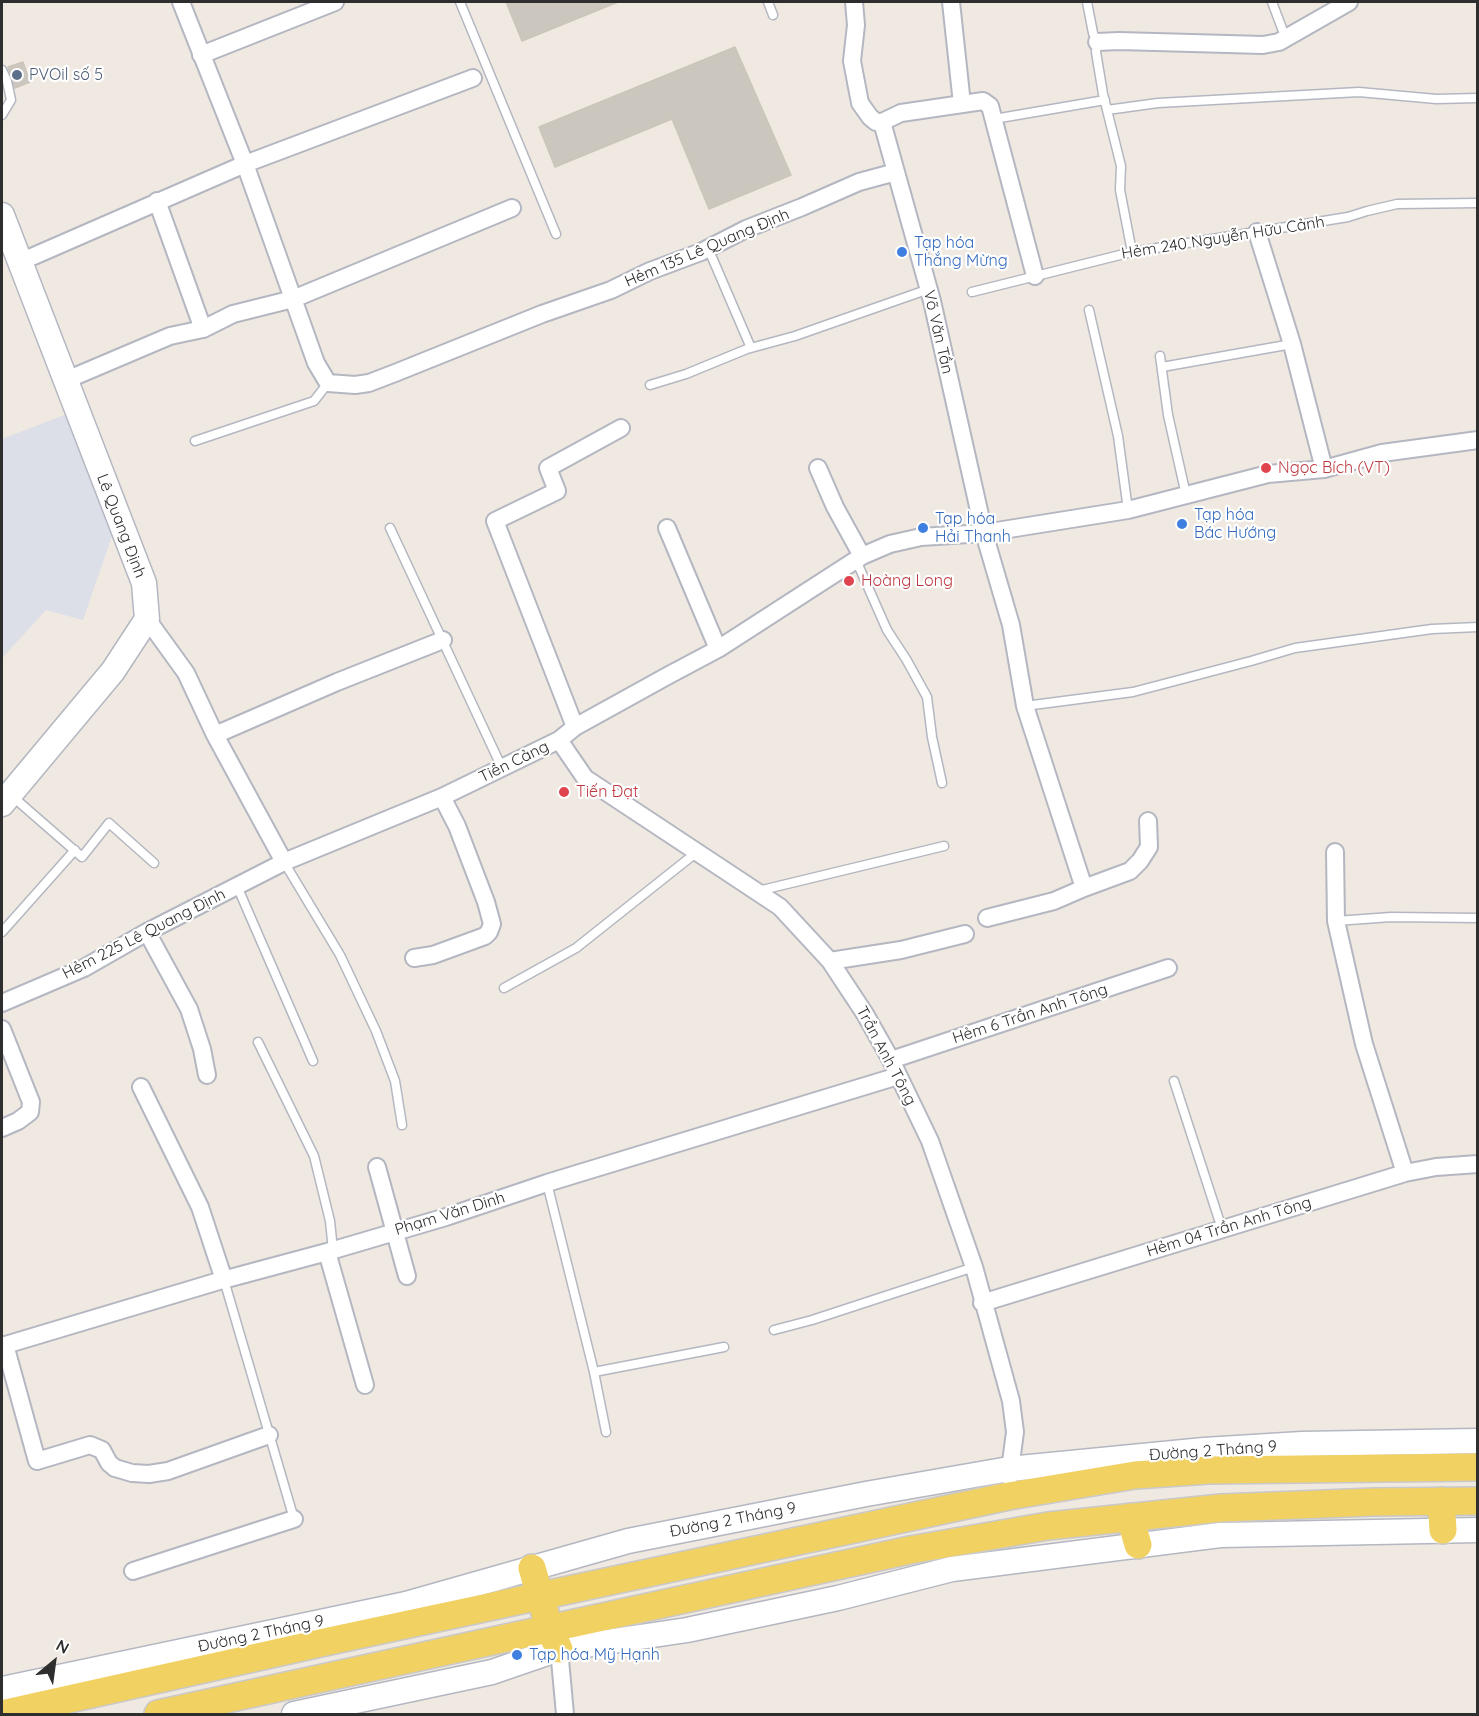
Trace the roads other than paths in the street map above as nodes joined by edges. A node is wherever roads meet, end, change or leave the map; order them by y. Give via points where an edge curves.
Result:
1 (182, 2) edge
2 (334, 2) edge
3 (460, 2) edge
4 (768, 2) edge
5 (854, 2) edge
6 (951, 2) edge
7 (1087, 2) edge
8 (1272, 2) edge
9 (1349, 2) edge
10 (773, 15) dead end
11 (1286, 39) junction
12 (1097, 42) junction
13 (201, 55) junction
14 (2, 70) edge
15 (473, 78) dead end
16 (1478, 98) edge
17 (1105, 100) junction
18 (962, 104) junction
19 (1107, 110) junction
20 (2, 115) edge
21 (994, 118) junction
22 (882, 122) junction
23 (245, 164) junction
24 (896, 172) junction
25 (158, 201) junction
26 (1478, 203) edge
27 (512, 208) dead end
28 (2, 215) edge
29 (1257, 232) junction
30 (556, 234) dead end
31 (708, 248) junction
32 (1132, 252) junction
33 (20, 262) junction
34 (1035, 276) junction
35 (929, 289) junction
36 (972, 292) dead end
37 (293, 299) junction
38 (1089, 310) dead end
39 (204, 329) junction
40 (1292, 344) junction
41 (751, 348) junction
42 (1160, 356) dead end
43 (1162, 367) junction
44 (64, 381) junction
45 (328, 383) junction
46 (650, 385) dead end
47 (621, 428) dead end
48 (1478, 440) edge
49 (195, 441) dead end
50 (818, 468) dead end
51 (1324, 469) junction
52 (1186, 495) junction
53 (1128, 510) junction
54 (390, 528) dead end
55 (667, 528) dead end
56 (984, 533) junction
57 (859, 558) junction
58 (147, 619) junction
59 (1478, 627) edge
60 (443, 640) junction
61 (718, 650) junction
62 (1025, 706) junction
63 (575, 728) junction
64 (215, 735) junction
65 (559, 740) junction
66 (502, 768) junction
67 (942, 783) dead end
68 (442, 797) junction
69 (5, 799) edge
70 (1148, 821) dead end
71 (944, 846) dead end
72 (75, 850) junction
73 (697, 852) junction
74 (1335, 852) dead end
75 (284, 862) junction
76 (154, 863) dead end
77 (237, 886) junction
78 (1084, 888) junction
79 (758, 891) junction
80 (987, 918) dead end
81 (1478, 918) edge
82 (1336, 921) junction
83 (2, 932) edge
84 (147, 932) junction
85 (965, 934) dead end
86 (414, 958) dead end
87 (830, 962) junction
88 (1168, 968) dead end
89 (504, 988) dead end
90 (2, 1003) edge
91 (2, 1029) edge
92 (258, 1042) dead end
93 (891, 1060) junction
94 (313, 1061) dead end
95 (207, 1076) dead end
96 (898, 1076) junction
97 (1174, 1081) dead end
98 (141, 1087) dead end
99 (402, 1125) dead end
100 (2, 1128) edge
101 (1478, 1164) edge
102 (377, 1167) dead end
103 (1405, 1173) junction
104 (547, 1183) junction
105 (1222, 1229) junction
106 (395, 1232) junction
107 (330, 1251) junction
108 (974, 1267) junction
109 (407, 1276) dead end
110 (224, 1280) junction
111 (982, 1303) junction
112 (774, 1330) dead end
113 (3, 1346) edge
114 (724, 1347) dead end
115 (594, 1372) junction
116 (365, 1385) dead end
117 (606, 1432) dead end
118 (269, 1435) junction
119 (1478, 1441) edge
120 (1437, 1455) junction
121 (1134, 1466) junction
122 (1478, 1467) edge
123 (1009, 1469) junction
124 (1009, 1496) junction
125 (1441, 1501) junction
126 (1478, 1501) edge
127 (1130, 1517) junction
128 (294, 1518) joint
129 (1443, 1530) junction
130 (1478, 1530) edge
131 (1137, 1545) junction
132 (532, 1568) junction
133 (133, 1571) dead end
134 (540, 1596) junction
135 (554, 1640) junction
136 (74, 1686) junction
137 (2, 1689) edge
138 (2, 1714) edge
139 (158, 1714) edge
140 (294, 1714) edge
141 (565, 1714) edge

1 - 13 street
2 - 13 street
3 - 30 lane
4 - 10 lane
5 - 22 street via 854,78 864,110 876,122
6 - 18 street
7 - 12 lane
8 - 11 lane
9 - 11 street
11 - 12 street via 1263,45
12 - 17 lane
13 - 23 street
14 - 20 lane via 11,100
15 - 23 street
16 - 19 lane via 1437,99 1359,92
17 - 19 lane
17 - 21 lane
18 - 21 street via 982,101 990,105
18 - 22 street via 901,113
19 - 32 lane via 1120,159 1120,190
21 - 34 street
22 - 24 street, Võ Văn Tần
23 - 25 street
23 - 37 street
24 - 31 street, Hẻm 135 Lê Quang Định via 859,182
24 - 35 street, Võ Văn Tần
25 - 33 street
25 - 39 street
26 - 29 lane, Hẻm 240 Nguyễn Hữu Cảnh via 1397,204 1348,217
27 - 37 street
28 - 33 main road, Lê Quang Định
29 - 32 lane, Hẻm 240 Nguyễn Hữu Cảnh
29 - 40 street
31 - 41 lane
31 - 45 street, Hẻm 135 Lê Quang Định via 611,290 369,383
32 - 34 lane, Hẻm 240 Nguyễn Hữu Cảnh
33 - 44 main road, Lê Quang Định
34 - 36 lane, Hẻm 240 Nguyễn Hữu Cảnh
35 - 41 lane
35 - 56 street, Võ Văn Tần
37 - 39 street via 233,314
37 - 45 street via 316,363
38 - 53 lane via 1118,436
39 - 44 street via 170,336
40 - 43 lane
40 - 51 street
41 - 46 lane
42 - 43 lane
43 - 52 lane
44 - 58 main road, Lê Quang Định via 144,583
45 - 49 lane via 314,401
47 - 63 street via 548,468 557,490 495,521
48 - 51 street, Tiền Cảng via 1382,453
50 - 57 street
51 - 52 street, Tiền Cảng via 1268,474
52 - 53 street, Tiền Cảng
53 - 56 street, Tiền Cảng
54 - 60 lane
55 - 61 street
56 - 57 street, Tiền Cảng via 940,534 900,541
56 - 62 street, Võ Văn Tần via 1011,625
57 - 61 street, Tiền Cảng
57 - 67 lane via 887,630 927,697
58 - 64 street via 186,673
58 - 69 main road via 113,671
59 - 62 lane via 1432,629 1295,648 1133,692
60 - 64 street
60 - 66 lane
61 - 63 street, Tiền Cảng
62 - 78 street, Võ Văn Tần
63 - 65 street, Tiền Cảng
64 - 75 street
65 - 66 street, Tiền Cảng
65 - 73 street, Trần Anh Tông via 585,778
66 - 68 street, Tiền Cảng
68 - 75 street, Tiền Cảng
68 - 86 street via 457,826 492,924 485,936
69 - 72 lane
70 - 78 street via 1149,847 1140,861 1130,871
71 - 79 lane
72 - 76 lane via 82,857 109,823
72 - 83 lane
73 - 79 street, Trần Anh Tông
73 - 89 lane via 576,948
74 - 82 street
75 - 77 street, Hẻm 225 Lê Quang Định
75 - 99 lane via 340,955 376,1030 395,1081
77 - 84 street, Hẻm 225 Lê Quang Định
77 - 94 lane
78 - 80 street via 1054,901
79 - 87 street, Trần Anh Tông via 780,907
81 - 82 lane
82 - 103 street via 1364,1044
84 - 90 street, Hẻm 225 Lê Quang Định via 84,968
84 - 95 street via 189,1009
85 - 87 street
87 - 93 street, Trần Anh Tông
88 - 93 street, Hẻm 6 Trần Anh Tông
91 - 100 street via 31,1102 30,1112
92 - 107 lane via 315,1156 330,1221
93 - 96 street, Trần Anh Tông
96 - 104 street, Phạm Văn Dinh
96 - 108 street, Trần Anh Tông via 930,1141
97 - 105 lane
98 - 110 street via 200,1207
101 - 103 street, Hẻm 04 Trần Anh Tông
102 - 106 street
103 - 105 street, Hẻm 04 Trần Anh Tông
104 - 106 street, Phạm Văn Dinh
104 - 115 lane
105 - 111 street, Hẻm 04 Trần Anh Tông
106 - 107 street, Phạm Văn Dinh
106 - 109 street
107 - 110 street, Phạm Văn Dinh
107 - 116 street
108 - 111 street, Trần Anh Tông
108 - 112 lane
110 - 113 street, Phạm Văn Dinh
110 - 118 lane
111 - 123 street, Trần Anh Tông via 1011,1401 1015,1432
113 - 118 street via 38,1461 90,1445 102,1450 115,1468 148,1474 168,1471
114 - 115 lane
115 - 117 lane
118 - 128 lane
119 - 120 main road, Đường 2 Tháng 9
120 - 121 main road, Đường 2 Tháng 9 via 1209,1470
120 - 122 main road, Đường 2 Tháng 9
121 - 123 main road, Đường 2 Tháng 9
121 - 124 main road, Đường 2 Tháng 9
123 - 124 street, Trần Anh Tông
123 - 132 main road, Đường 2 Tháng 9 via 628,1541
124 - 134 main road, Đường 2 Tháng 9
125 - 126 main road
125 - 127 main road via 1221,1508
125 - 129 main road
127 - 131 main road
127 - 135 main road via 1048,1526 910,1550
128 - 133 street
129 - 130 main road
129 - 131 main road via 1220,1535
131 - 135 main road via 952,1569 687,1630
132 - 134 main road
132 - 136 main road, Đường 2 Tháng 9 via 406,1604
134 - 135 main road
134 - 136 main road, Đường 2 Tháng 9
135 - 139 main road
135 - 140 main road via 492,1672
135 - 141 street
136 - 137 main road, Đường 2 Tháng 9
136 - 138 main road, Đường 2 Tháng 9

